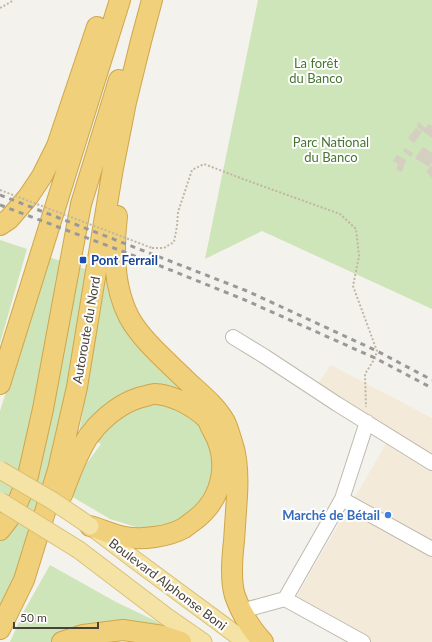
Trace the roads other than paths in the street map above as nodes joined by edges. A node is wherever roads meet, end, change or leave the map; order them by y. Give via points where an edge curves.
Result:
1 (106, 0) edge
2 (120, 0) edge
3 (145, 0) edge
4 (152, 0) edge
5 (113, 168) junction
6 (0, 225) edge
7 (233, 337) dead end
8 (0, 384) edge
9 (367, 422) junction
10 (432, 463) edge
11 (0, 470) edge
12 (342, 499) junction
13 (0, 501) edge
14 (90, 526) junction
15 (0, 530) edge
16 (432, 549) edge
17 (24, 580) junction
18 (285, 599) junction
19 (241, 611) junction
20 (0, 629) edge
21 (62, 642) edge
22 (181, 642) edge
23 (203, 642) edge
24 (246, 642) edge
25 (263, 642) edge
26 (363, 642) edge

1 - 6 highway via 57,146 28,197 9,219
2 - 8 highway
3 - 15 highway via 81,204 43,410 27,480 13,513
4 - 5 highway, Autoroute du Nord via 126,102
5 - 17 highway, Autoroute du Nord via 77,387 58,470
5 - 19 highway via 119,191 115,261 116,280 121,298 130,318 143,336 213,406 224,422 233,443 237,488 232,568 234,594
7 - 9 lane
9 - 10 lane
9 - 12 lane
11 - 14 main road, Boulevard Alphonse Boni, bridge
12 - 16 lane
12 - 18 lane
13 - 23 main road, Boulevard Alphonse Boni, bridge via 79,550
14 - 17 highway via 124,537 138,538 171,533 184,528 200,516 218,492 222,473 217,438 206,418 189,405 174,398 155,394 136,398 118,407 105,418 89,436 78,457 42,551
14 - 24 main road, Boulevard Alphonse Boni
17 - 20 highway, Autoroute du Nord
18 - 19 lane
18 - 26 lane
19 - 25 highway
21 - 22 highway via 83,635 123,630 163,636

